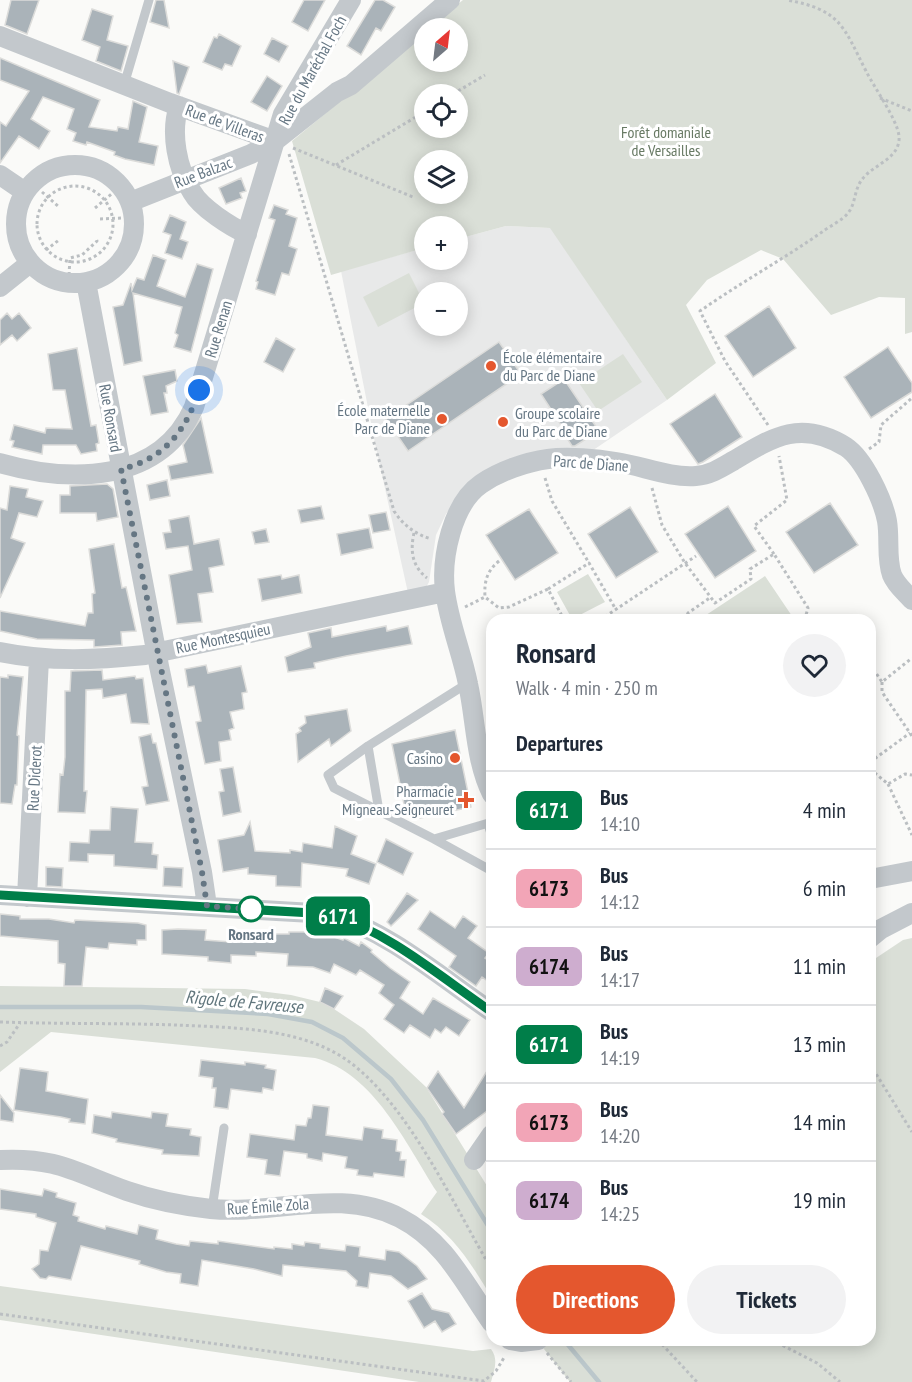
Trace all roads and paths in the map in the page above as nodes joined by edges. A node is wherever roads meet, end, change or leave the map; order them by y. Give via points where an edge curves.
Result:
1 (149, 0) edge
2 (351, 0) edge
3 (450, 0) edge
4 (787, 0) edge
5 (0, 36) edge
6 (485, 75) dead end
7 (124, 85) junction
8 (468, 85) edge
9 (879, 98) junction
10 (179, 106) junction
11 (912, 111) edge
12 (289, 118) junction
13 (414, 118) edge
14 (275, 141) junction
15 (336, 166) junction
16 (0, 175) edge
17 (186, 178) junction
18 (25, 192) junction
19 (48, 197) junction
20 (413, 197) dead end
21 (104, 200) junction
22 (128, 202) junction
23 (59, 207) dead end
24 (95, 208) dead end
25 (100, 219) dead end
26 (112, 219) junction
27 (247, 234) junction
28 (96, 238) dead end
29 (59, 240) dead end
30 (46, 250) junction
31 (70, 262) junction
32 (30, 263) junction
33 (77, 283) junction
34 (0, 287) edge
35 (725, 361) dead end
36 (912, 398) edge
37 (858, 457) junction
38 (540, 461) junction
39 (0, 463) edge
40 (121, 469) junction
41 (647, 469) junction
42 (414, 532) junction
43 (447, 543) junction
44 (696, 556) dead end
45 (499, 561) dead end
46 (685, 563) junction
47 (590, 564) junction
48 (548, 589) junction
49 (445, 592) junction
50 (485, 597) junction
51 (711, 597) junction
52 (912, 600) edge
53 (616, 609) junction
54 (561, 614) edge
55 (609, 614) edge
56 (688, 614) edge
57 (806, 614) edge
58 (451, 616) junction
59 (0, 652) edge
60 (156, 652) junction
61 (912, 658) edge
62 (39, 659) junction
63 (876, 673) edge
64 (882, 682) junction
65 (468, 683) junction
66 (911, 734) edge
67 (368, 746) junction
68 (876, 758) edge
69 (876, 774) edge
70 (912, 775) edge
71 (486, 776) edge
72 (888, 784) junction
73 (379, 811) junction
74 (486, 824) edge
75 (912, 835) edge
76 (434, 839) junction
77 (486, 868) edge
78 (912, 871) edge
79 (876, 878) edge
80 (0, 895) edge
81 (27, 897) junction
82 (207, 906) junction
83 (912, 913) edge
84 (876, 933) edge
85 (486, 1008) edge
86 (0, 1022) edge
87 (20, 1023) junction
88 (0, 1046) edge
89 (876, 1074) edge
90 (224, 1128) dead end
91 (912, 1132) edge
92 (486, 1143) edge
93 (0, 1160) edge
94 (474, 1160) dead end
95 (212, 1209) junction
96 (486, 1259) edge
97 (486, 1313) edge
98 (0, 1314) edge
99 (508, 1346) edge
100 (541, 1346) edge
101 (664, 1346) edge
102 (783, 1346) edge
103 (571, 1382) edge
104 (697, 1382) edge
105 (840, 1382) edge

1 - 7 lane
2 - 12 street, Rue du Maréchal Foch
3 - 12 street, Rue de Villeras via 351,85
4 - 9 path via 825,10 838,20
5 - 7 street, Rue de Villeras
6 - 8 path
7 - 10 street, Rue de Villeras
9 - 11 path
9 - 35 path via 895,123 899,139 894,152 856,186 849,213 700,311
10 - 14 street, Rue de Villeras
10 - 17 street via 175,135
12 - 14 street, Rue de Villeras
13 - 15 path
14 - 17 street, Rue Balzac
14 - 27 street, Rue Renan
15 - 20 path
15 - 42 path via 286,145 394,511
16 - 18 street
17 - 22 street, Rue Balzac
17 - 27 street via 192,193 202,203
18 - 22 street via 43,174 70,165 84,165 98,169
18 - 32 street via 15,223 17,239
19 - 21 path via 77,186
19 - 23 path
19 - 30 path via 37,219 37,232
21 - 22 path
21 - 24 path
21 - 26 path
22 - 26 path
22 - 33 street via 134,232 123,260 112,270
25 - 26 path
26 - 31 path via 112,231 102,251 81,262
27 - 40 street, Rue Renan via 189,417 163,449 142,463
28 - 31 path via 97,242 82,255 70,258
29 - 30 path
30 - 31 path
31 - 33 path
32 - 33 street via 54,280
32 - 34 street
33 - 40 street, Rue Ronsard
36 - 37 path via 882,425 879,442
37 - 41 street, Parc de Diane via 829,438 784,434 715,472 676,476
37 - 52 street, Parc de Diane via 887,520 892,574
38 - 41 street, Parc de Diane via 615,461
38 - 43 street, Parc de Diane via 502,472 479,485 455,521
38 - 47 path via 552,501
39 - 40 street, Rue Renan via 68,474
40 - 60 street, Rue Ronsard
41 - 46 path via 662,525
42 - 43 path
42 - 49 path via 411,549 415,564
43 - 49 street, Parc de Diane
44 - 46 path
45 - 50 path via 484,584
46 - 51 path
46 - 53 path
47 - 48 path
47 - 53 path
48 - 50 path via 509,607 499,608
48 - 54 path
49 - 58 street, Parc de Diane
49 - 60 street, Rue Montesquieu
50 - 58 path
51 - 56 path
51 - 57 path via 715,603 751,579 750,568 774,554 808,608
53 - 55 path
58 - 65 street, Parc de Diane
59 - 62 street, Rue Montesquieu
60 - 62 street, Rue Montesquieu via 98,660
60 - 82 street, Rue Ronsard
61 - 64 path
62 - 81 street, Rue Diderot
63 - 64 path
64 - 66 path via 882,692
65 - 67 lane
65 - 71 street, Parc de Diane
66 - 68 path
67 - 73 lane
67 - 73 lane via 328,775 334,788
69 - 72 path
70 - 72 path via 905,774
72 - 75 path
73 - 76 lane
74 - 76 lane
76 - 77 lane
78 - 79 street
80 - 81 street
81 - 82 street
82 - 85 street via 313,912 350,920 381,936
83 - 84 street
86 - 87 path
87 - 88 path
87 - 96 path via 222,1028 299,1039 340,1056 375,1086 409,1130
89 - 91 path
90 - 95 lane
92 - 94 street
93 - 95 street, Rue Émile Zola via 56,1163 127,1191
95 - 97 street, Rue Émile Zola via 352,1203 398,1216 440,1247 459,1269
98 - 99 path via 484,1381 496,1371
100 - 103 path
101 - 104 path
102 - 105 path via 816,1363

